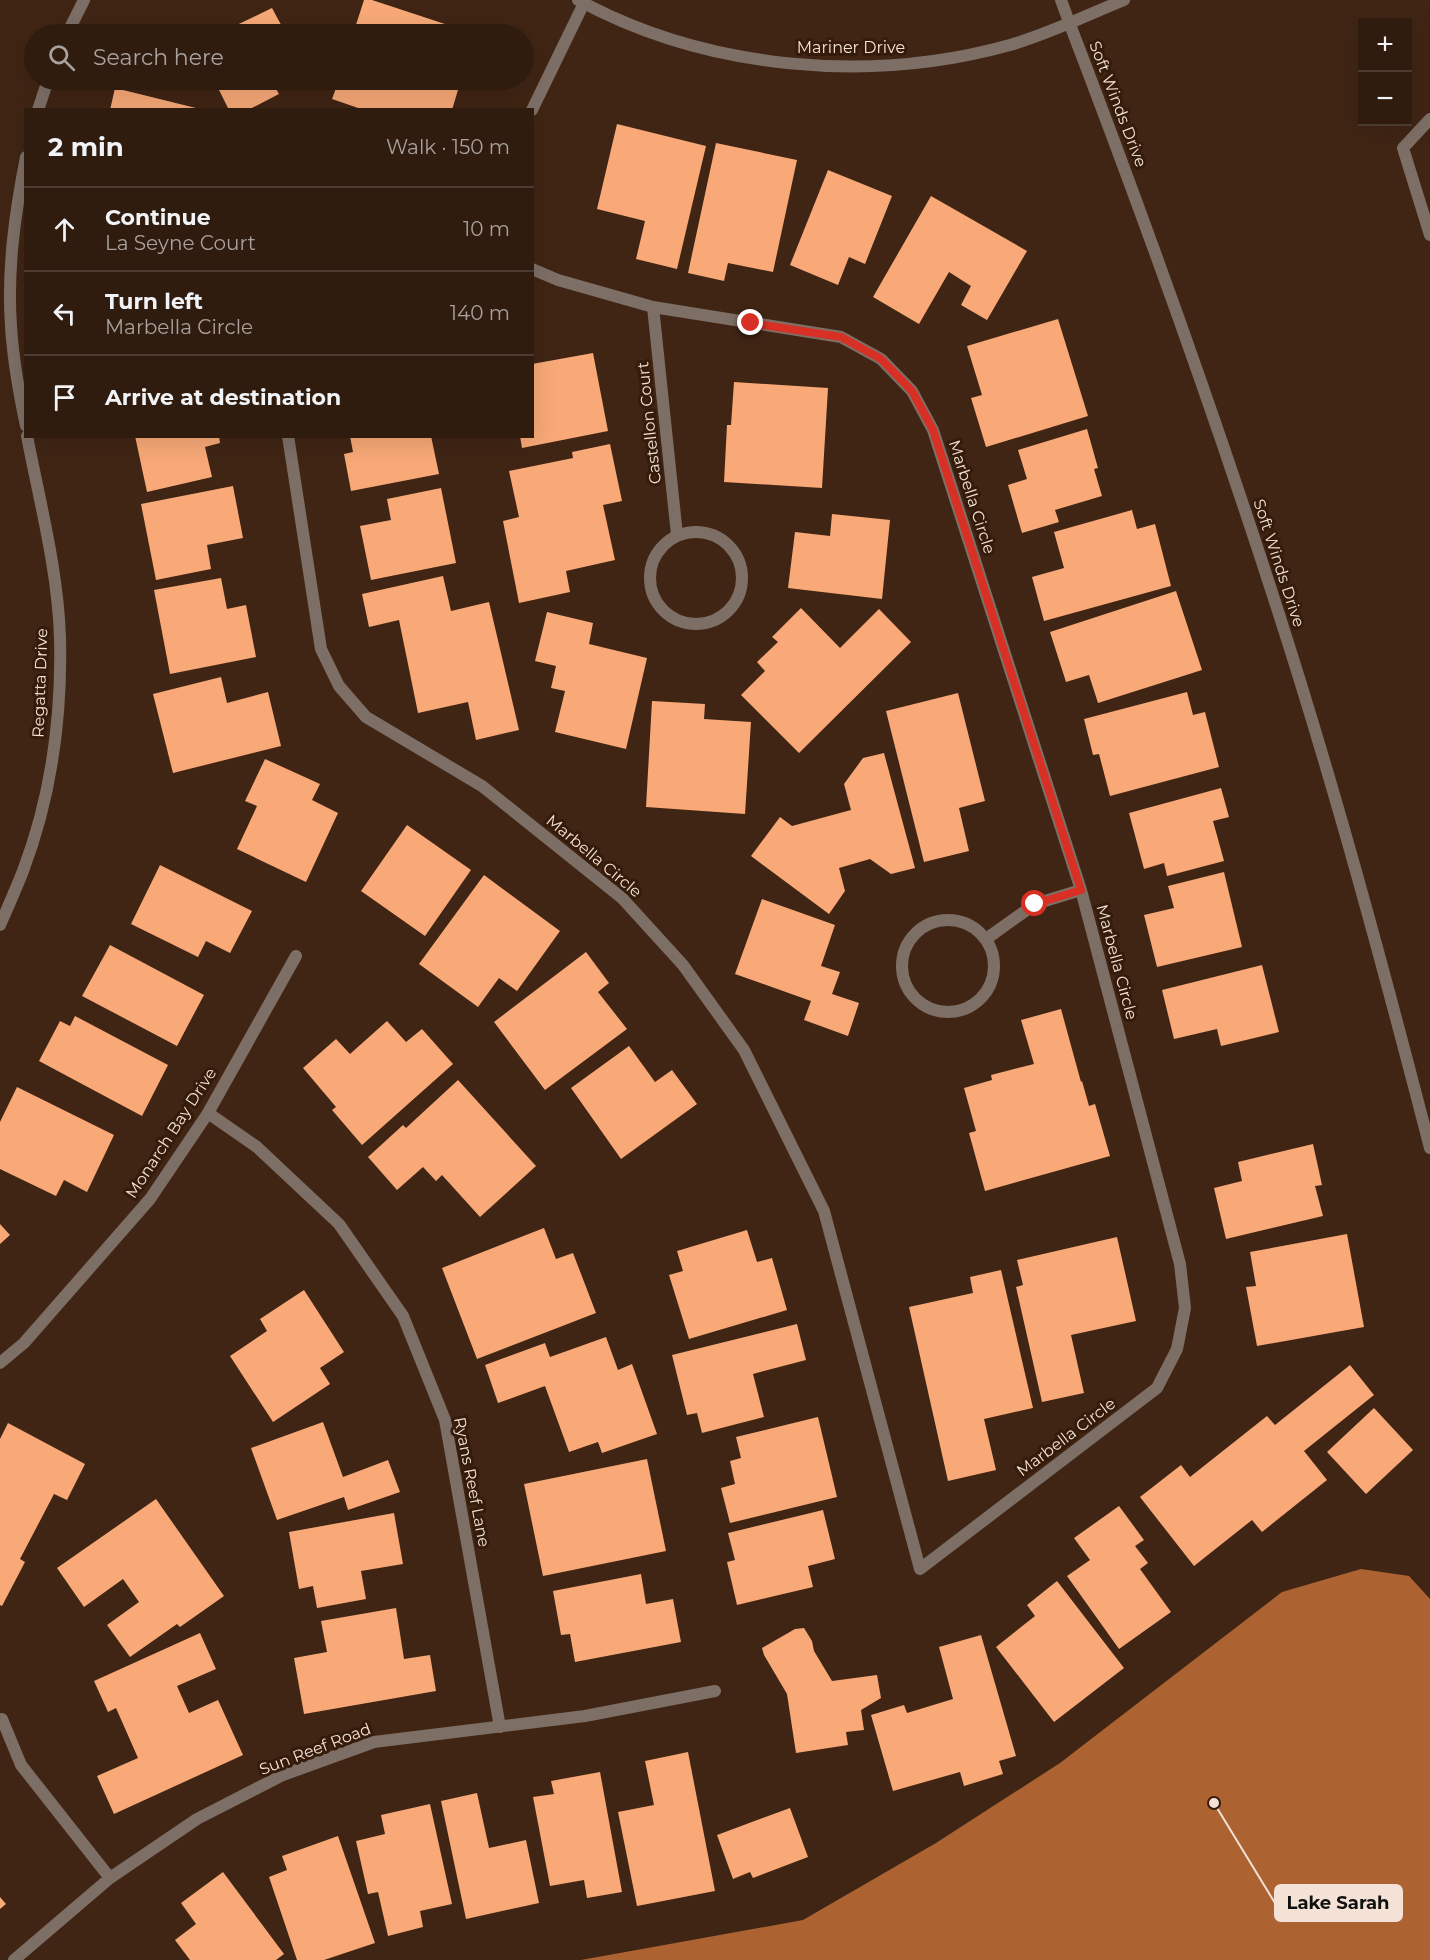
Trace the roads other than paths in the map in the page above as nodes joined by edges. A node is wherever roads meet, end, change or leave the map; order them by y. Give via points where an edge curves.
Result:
1 (84, 0) edge
2 (1061, 0) edge
3 (1124, 0) edge
4 (581, 1) edge
5 (1069, 22) junction
6 (72, 24) edge
7 (45, 90) edge
8 (39, 108) edge
9 (533, 108) edge
10 (1430, 119) edge
11 (24, 167) edge
12 (1430, 235) edge
13 (534, 270) edge
14 (653, 307) junction
15 (24, 414) edge
16 (27, 438) edge
17 (288, 438) edge
18 (678, 535) junction
19 (1081, 890) junction
20 (0, 925) edge
21 (986, 939) junction
22 (296, 956) dead end
23 (208, 1113) junction
24 (1430, 1149) edge
25 (0, 1363) edge
26 (715, 1691) dead end
27 (2, 1719) dead end
28 (500, 1727) junction
29 (110, 1878) junction
30 (14, 1960) edge

1 - 6 street
2 - 5 street, Soft Winds Drive
3 - 5 street, Mariner Drive
4 - 5 street, Mariner Drive via 631,24 717,52 806,65 885,65 954,58 1012,44
4 - 9 street
5 - 24 street, Soft Winds Drive via 1188,342 1277,606 1378,952
7 - 8 street
10 - 12 street via 1403,148
11 - 15 street via 16,205 10,290 15,362
13 - 14 street, Marbella Circle
14 - 18 street, Castellon Court
14 - 19 street, Marbella Circle via 841,337 881,359 912,391 933,430
16 - 20 street, Regatta Drive via 54,578 60,637 59,696 42,812
17 - 19 street, Marbella Circle via 321,649 339,686 366,717 482,786 622,898 683,965 744,1050 824,1211 920,1569 1157,1388 1176,1350 1185,1308 1180,1264
18 - 18 street via 663,545 653,560 653,596 663,611 679,621 714,621 729,610 739,595 742,577 738,559 728,544 713,535 695,531
19 - 21 street via 1035,904
21 - 21 street via 972,926 956,920 937,920 921,928 908,941 902,958 903,976 910,993 923,1005 940,1011 958,1011 975,1004 988,990 994,973 993,955
22 - 23 street, Monarch Bay Drive
23 - 25 street, Monarch Bay Drive via 150,1199 24,1343
23 - 28 street, Ryans Reef Lane via 257,1147 339,1224 403,1316 445,1420
26 - 28 street, Sun Reef Road via 585,1716
27 - 29 street via 21,1765
28 - 29 street, Sun Reef Road via 374,1742 283,1775 197,1819
29 - 30 street, Sun Reef Road

